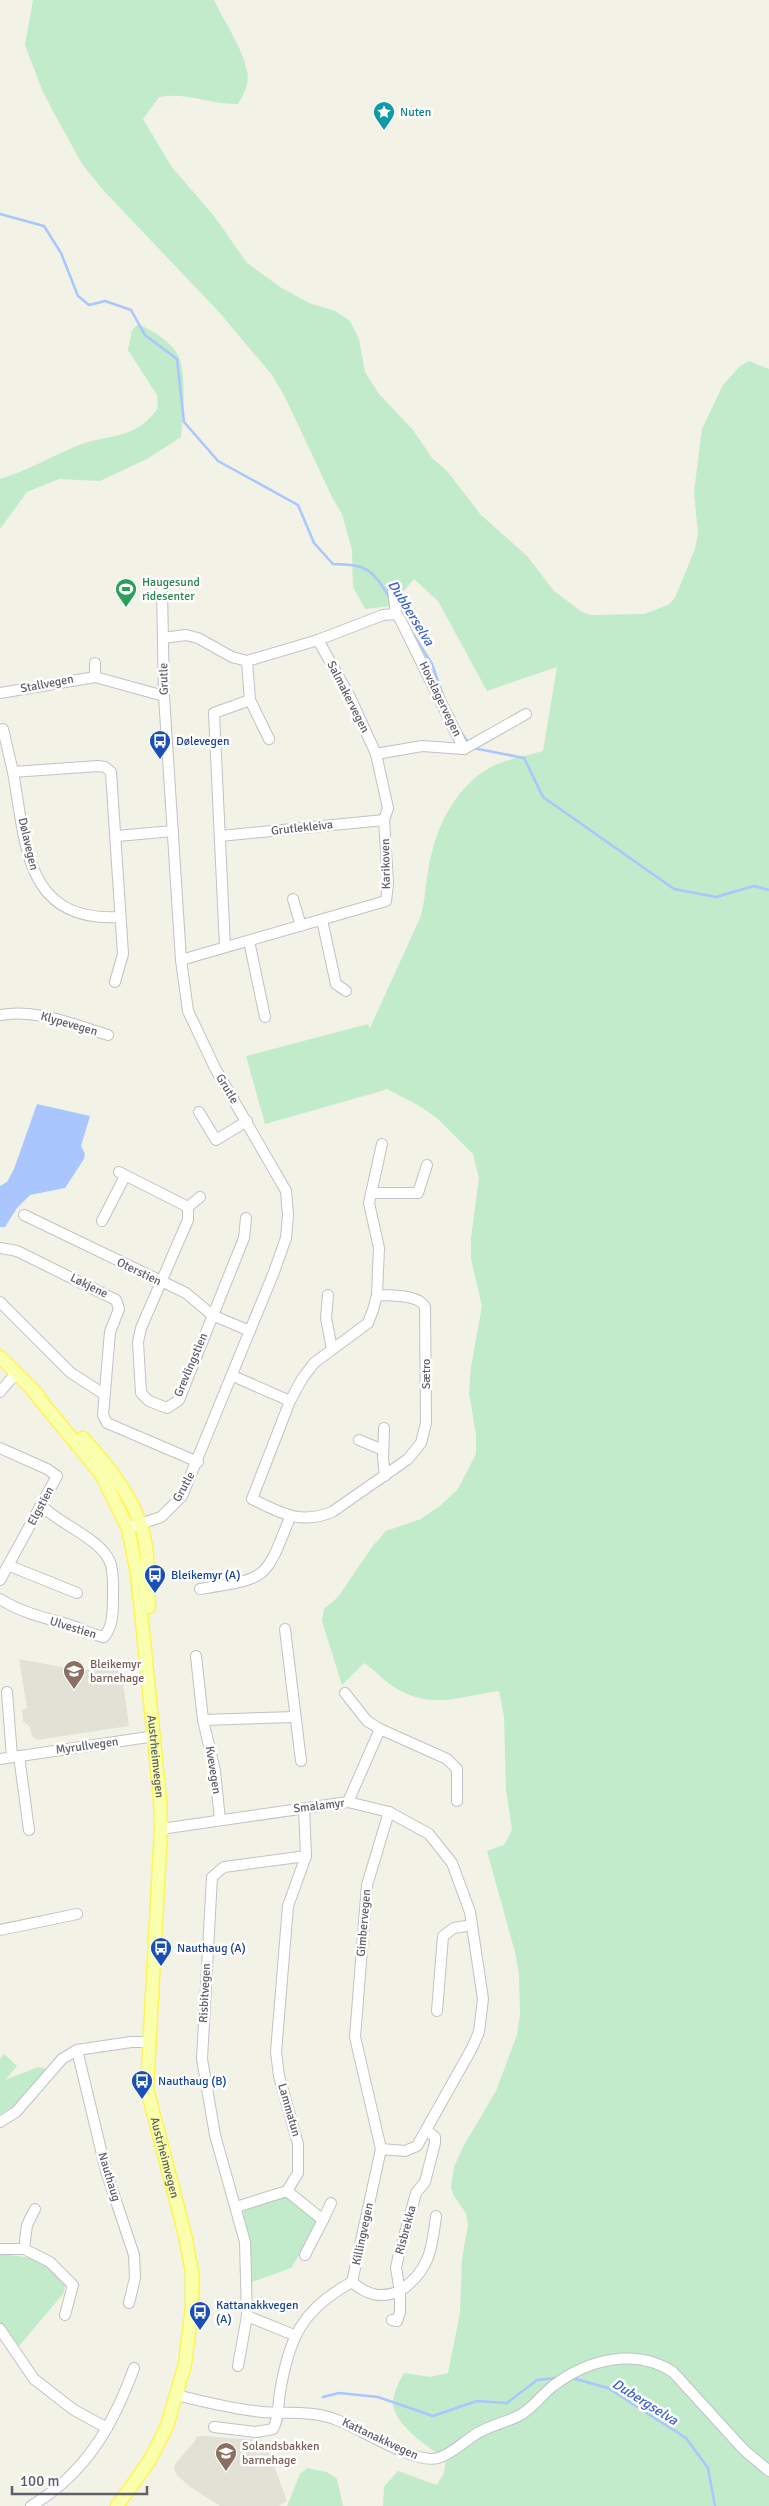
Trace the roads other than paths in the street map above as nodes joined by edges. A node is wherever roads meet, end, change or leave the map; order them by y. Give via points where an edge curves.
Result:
1 (162, 590) dead end
2 (394, 590) dead end
3 (396, 614) junction
4 (163, 638) junction
5 (318, 640) junction
6 (247, 661) junction
7 (95, 663) dead end
8 (95, 677) junction
9 (0, 693) edge
10 (164, 696) junction
11 (250, 700) junction
12 (526, 714) dead end
13 (3, 729) dead end
14 (270, 739) dead end
15 (464, 749) junction
16 (376, 754) junction
17 (13, 772) junction
18 (384, 820) junction
19 (173, 832) junction
20 (117, 836) junction
21 (220, 836) junction
22 (293, 899) dead end
23 (120, 917) junction
24 (322, 920) junction
25 (301, 926) junction
26 (249, 941) junction
27 (225, 947) junction
28 (181, 960) junction
29 (115, 982) dead end
30 (346, 991) dead end
31 (0, 1015) edge
32 (265, 1017) dead end
33 (108, 1035) dead end
34 (199, 1112) dead end
35 (247, 1122) junction
36 (382, 1144) dead end
37 (427, 1165) dead end
38 (371, 1193) junction
39 (200, 1198) dead end
40 (188, 1207) junction
41 (24, 1216) dead end
42 (246, 1218) dead end
43 (102, 1221) dead end
44 (0, 1248) edge
45 (161, 1283) junction
46 (328, 1295) dead end
47 (377, 1295) junction
48 (0, 1302) edge
49 (212, 1315) junction
50 (250, 1331) junction
51 (332, 1349) junction
52 (0, 1357) edge
53 (16, 1373) junction
54 (233, 1376) junction
55 (33, 1391) junction
56 (0, 1392) edge
57 (104, 1394) junction
58 (290, 1401) junction
59 (384, 1428) dead end
60 (359, 1440) dead end
61 (0, 1448) edge
62 (383, 1450) junction
63 (198, 1462) junction
64 (385, 1476) junction
65 (42, 1506) junction
66 (290, 1517) junction
67 (140, 1524) junction
68 (128, 1528) junction
69 (10, 1566) junction
70 (0, 1580) edge
71 (200, 1589) dead end
72 (77, 1593) dead end
73 (0, 1599) edge
74 (284, 1629) dead end
75 (196, 1656) dead end
76 (149, 1672) junction
77 (7, 1692) dead end
78 (346, 1693) dead end
79 (294, 1717) junction
80 (203, 1720) junction
81 (380, 1729) junction
82 (155, 1736) junction
83 (15, 1756) junction
84 (0, 1759) edge
85 (300, 1761) dead end
86 (457, 1801) dead end
87 (348, 1802) junction
88 (304, 1808) junction
89 (389, 1812) junction
90 (220, 1820) junction
91 (161, 1829) junction
92 (29, 1830) dead end
93 (306, 1856) junction
94 (77, 1914) dead end
95 (472, 1925) junction
96 (0, 1930) edge
97 (437, 2011) dead end
98 (355, 2037) joint
99 (149, 2042) junction
100 (77, 2050) junction
101 (0, 2122) edge
102 (426, 2130) junction
103 (381, 2149) junction
104 (287, 2191) junction
105 (331, 2203) dead end
106 (236, 2207) junction
107 (35, 2208) dead end
108 (436, 2216) dead end
109 (323, 2220) junction
110 (0, 2248) edge
111 (24, 2249) junction
112 (305, 2255) dead end
113 (352, 2282) junction
114 (400, 2291) junction
115 (129, 2303) dead end
116 (65, 2315) dead end
117 (247, 2316) junction
118 (392, 2320) dead end
119 (0, 2329) edge
120 (294, 2335) junction
121 (238, 2366) dead end
122 (134, 2368) dead end
123 (176, 2395) junction
124 (277, 2411) junction
125 (214, 2427) dead end
126 (106, 2428) junction
127 (769, 2471) edge
128 (31, 2506) edge
129 (117, 2506) edge

1 - 4 street, Grutle
2 - 3 street, Hovslagervegen
3 - 5 street via 383,615
3 - 15 street, Hovslagervegen
4 - 6 street via 186,635 198,638 232,657
4 - 10 street, Grutle
5 - 6 street
5 - 16 street, Salmakervegen via 350,697
6 - 11 street
7 - 8 street
8 - 9 street, Stallvegen
8 - 10 street, Stallvegen
10 - 19 street, Grutle
11 - 14 street
11 - 21 street via 214,713
12 - 15 street, Hovslagervegen
13 - 17 street, Dølavegen
15 - 16 street via 422,746
16 - 18 street, Salmakervegen via 388,808
17 - 20 street via 109,768
17 - 23 street, Dølavegen via 29,858 39,884 68,908 88,915
18 - 21 street, Grutlekleiva
18 - 24 street, Karikoven via 386,901
19 - 20 street
19 - 28 street, Grutle
20 - 23 street
21 - 27 street
22 - 25 street
23 - 29 street via 123,954
24 - 25 street, Karikoven
24 - 30 street via 336,984
25 - 26 street, Karikoven
26 - 27 street, Karikoven
26 - 32 street
27 - 28 street, Karikoven
28 - 35 street, Grutle via 188,1011 215,1068
31 - 33 street, Klypevegen via 36,1014
34 - 35 street via 216,1140
35 - 50 street, Grutle via 286,1191 288,1215 286,1238
36 - 38 street, Sætro
37 - 38 street via 418,1193
38 - 47 street, Sætro via 371,1219 379,1248
39 - 40 street
40 - 43 street via 122,1174
40 - 45 street, Grevlingstien via 188,1220
41 - 45 street, Oterstien
42 - 49 street, Grevlingstien via 244,1238
44 - 57 street, Løkjene via 17,1251 119,1304 110,1332
45 - 49 street, Oterstien via 186,1293
45 - 49 street, Grevlingstien via 138,1342 141,1393 149,1401 166,1408 179,1400
46 - 51 street via 326,1318
47 - 51 street, Sætro via 368,1323
47 - 64 street, Sætro via 420,1301 426,1314 426,1423 421,1443 408,1459
48 - 57 street via 71,1374
49 - 50 street, Oterstien
50 - 54 street, Grutle
51 - 58 street, Sætro via 314,1363
52 - 53 main road, Austrheimvegen
53 - 55 main road, Austrheimvegen
53 - 56 street
54 - 58 street
54 - 63 street, Grutle
55 - 67 main road, Austrheimvegen via 47,1401 106,1463
55 - 68 main road, Austrheimvegen via 101,1474
57 - 63 street, Løkjene via 102,1415 107,1423
58 - 66 street, Sætro via 252,1499
59 - 62 street
60 - 62 street
61 - 65 street, Elgstien via 57,1476
62 - 64 street
63 - 67 street, Grutle via 182,1496 172,1508 161,1518
64 - 66 street, Sætro via 332,1512 312,1518
65 - 69 street, Elgstien
65 - 73 street, Ulvestien via 104,1551 111,1564 113,1587 110,1631 104,1637 97,1636 41,1618
66 - 71 street via 267,1570 251,1579
67 - 68 street, Grutle
67 - 76 main road, Austrheimvegen via 147,1561
68 - 76 main road, Austrheimvegen
69 - 70 street, Elgstien
69 - 72 street
74 - 79 street
75 - 80 street, Kvevegen
76 - 82 main road, Austrheimvegen
77 - 83 street
78 - 81 street via 367,1721
79 - 80 street
79 - 85 street
80 - 90 street, Kvevegen via 215,1771
81 - 86 street via 447,1758 457,1769
81 - 87 street
82 - 83 street, Myrullvegen
82 - 91 main road, Austrheimvegen
83 - 84 street, Myrullvegen
83 - 92 street
87 - 88 street, Smalamyr
87 - 89 street, Smalamyr
88 - 90 street, Smalamyr
88 - 93 street
89 - 95 street, Smalamyr via 428,1834 452,1863
89 - 98 street, Gimbervegen via 367,1885
90 - 91 street, Smalamyr
91 - 99 main road, Austrheimvegen
93 - 104 street, Lammatun via 288,1906 276,2052 279,2076 298,2144 298,2173
93 - 106 street, Risbitvegen via 224,1867 212,1876 202,2059 215,2135
94 - 96 street
95 - 97 street via 454,1928 443,1936
95 - 102 street, Smalamyr via 483,1999 479,2032
98 - 103 street, Killingvegen
99 - 100 street
99 - 123 main road, Austrheimvegen via 147,2089 192,2272 190,2339
100 - 101 street via 62,2059 16,2112
100 - 115 street, Nauthaug via 106,2171 134,2255 135,2278
102 - 103 street via 411,2150
102 - 114 street, Risbrekka via 435,2136 435,2143 398,2258 396,2268
103 - 113 street, Killingvegen
104 - 106 street
104 - 109 street
105 - 109 street
106 - 117 street via 245,2242
107 - 111 street via 26,2225
108 - 114 street, Risbrekka via 428,2260 420,2276
109 - 112 street
110 - 111 street
111 - 116 street via 50,2262 73,2285
113 - 114 street, Risbrekka via 361,2290 378,2296
113 - 120 street, Killingvegen via 320,2304
114 - 118 street, Risbrekka via 400,2312 397,2321
117 - 120 street
117 - 121 street
119 - 126 street via 34,2379 74,2410
120 - 124 street, Killingvegen
122 - 126 street via 123,2398
123 - 124 street, Kattanakkvegen via 264,2412
123 - 129 main road, Austrheimvegen via 165,2431 150,2460
124 - 125 street via 275,2426 266,2432
124 - 127 street, Kattanakkvegen via 325,2415 413,2456 432,2460 488,2427 524,2413 552,2386 580,2369 615,2359 640,2358 661,2364 678,2377 744,2450
126 - 128 street via 82,2464 55,2492

